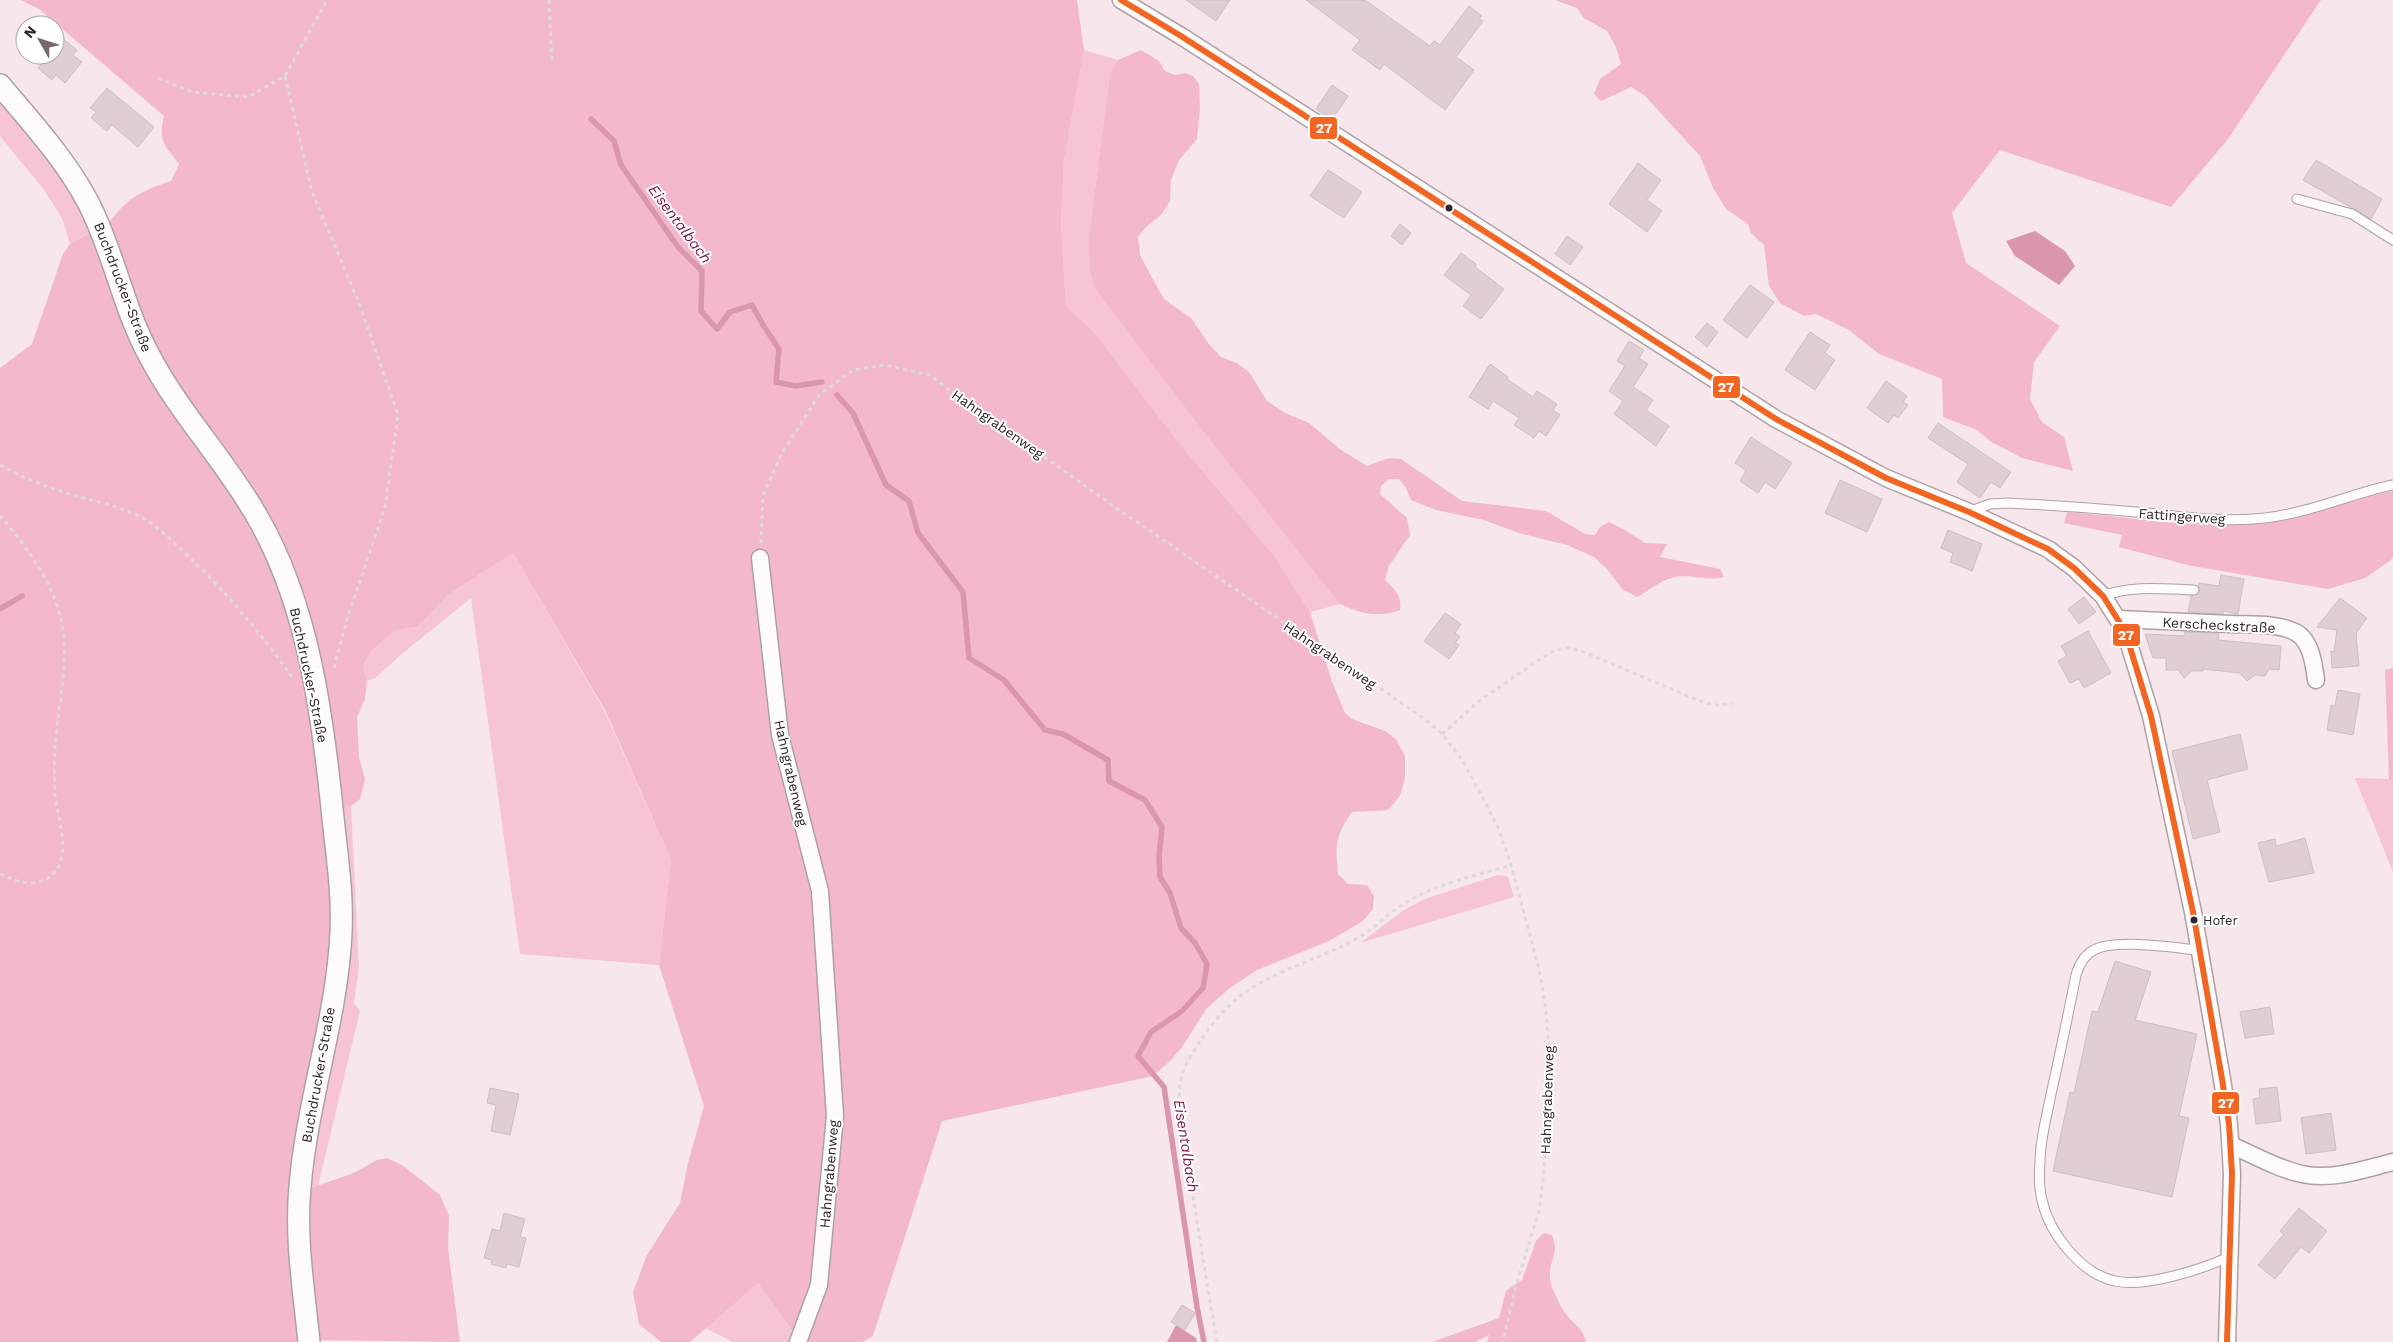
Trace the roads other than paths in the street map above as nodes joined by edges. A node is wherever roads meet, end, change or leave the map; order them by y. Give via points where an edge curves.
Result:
1 (1121, 0) edge
2 (0, 85) edge
3 (2297, 199) dead end
4 (2393, 240) edge
5 (2393, 485) edge
6 (1969, 512) junction
7 (760, 558) road end
8 (2194, 590) dead end
9 (2103, 596) junction
10 (2119, 619) junction
11 (2316, 680) dead end
12 (2199, 950) junction
13 (2231, 1145) junction
14 (2393, 1162) edge
15 (2229, 1257) junction
16 (308, 1342) edge
17 (798, 1342) edge
18 (2227, 1342) edge

1 - 6 street via 1776,419 1886,478
2 - 16 street, Buchdrucker-Straße via 58,154 89,204 134,326 152,363 244,496 270,540 287,582 308,655 329,772 340,882 341,933 299,1189 300,1265
3 - 4 lane via 2352,214
5 - 6 lane, Fattingerweg via 2264,518 2208,520 2007,503 1990,504
6 - 9 street via 2062,558
7 - 17 street, Hahngrabenweg via 780,735 820,891 835,1116 819,1285
8 - 9 lane via 2146,588
9 - 10 street
10 - 11 street, Kerscheckstraße via 2270,626 2296,632 2309,648
10 - 12 street via 2130,645 2150,716
12 - 13 street
12 - 15 lane via 2112,944 2085,957 2076,975 2042,1141 2040,1183 2046,1214 2060,1238 2081,1263 2103,1277 2114,1281 2141,1282 2205,1267
13 - 14 street via 2288,1170 2316,1176 2347,1173
13 - 15 street
15 - 18 street

